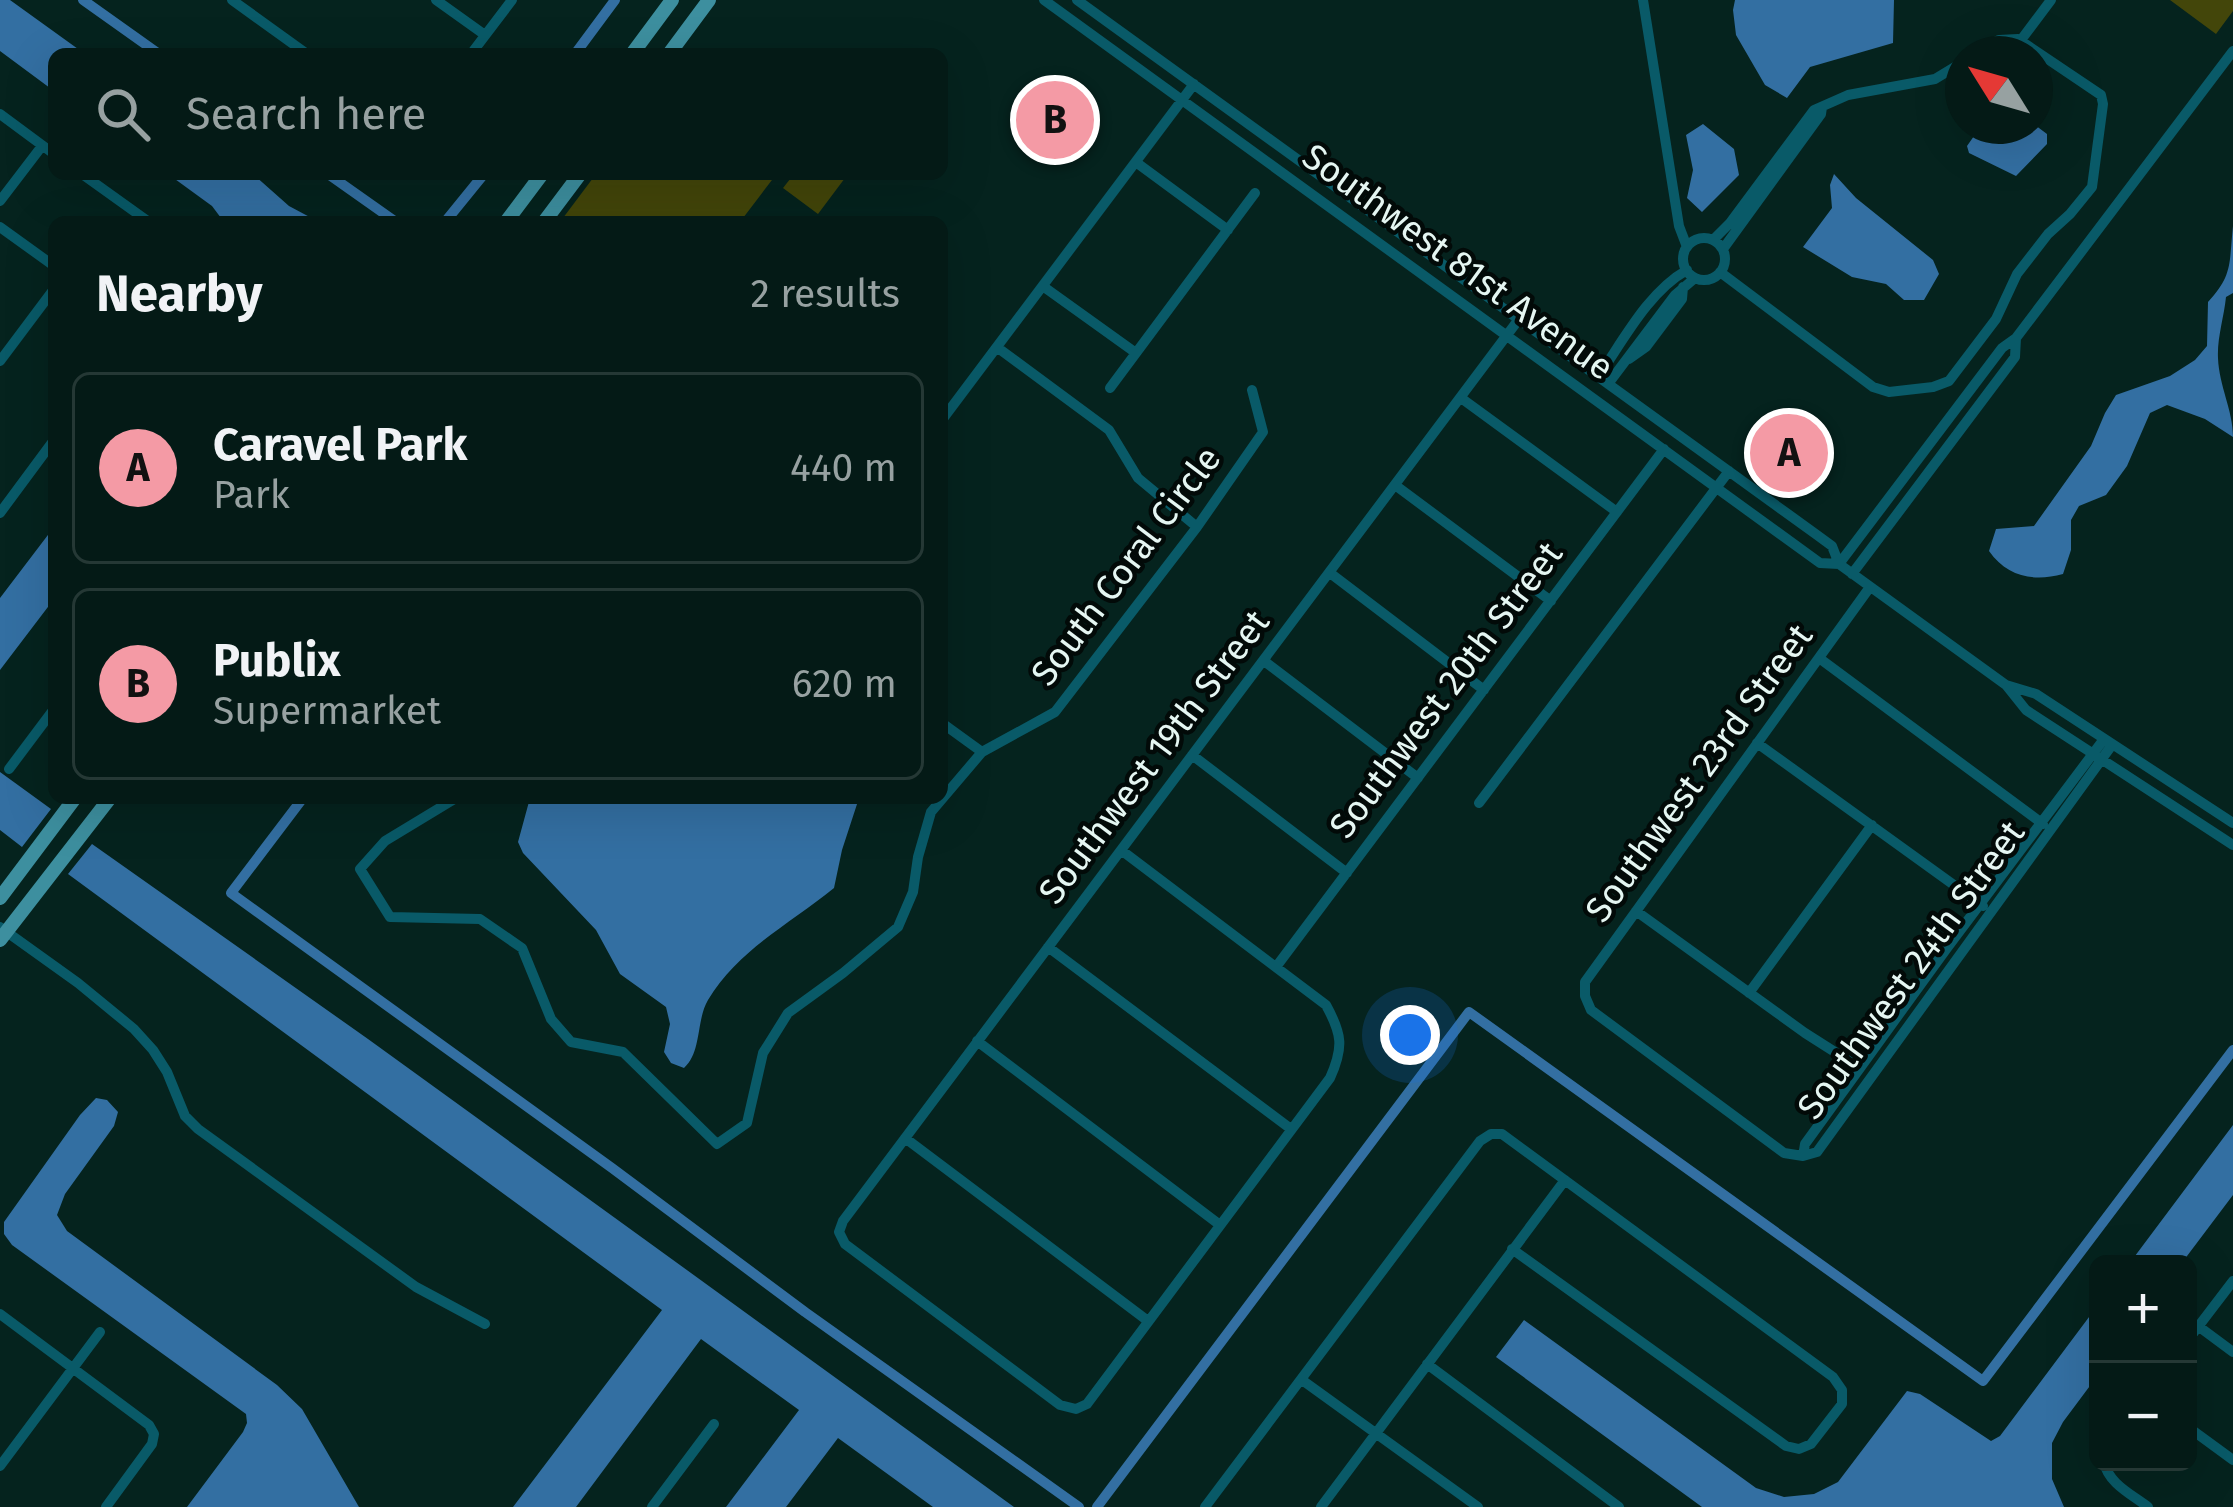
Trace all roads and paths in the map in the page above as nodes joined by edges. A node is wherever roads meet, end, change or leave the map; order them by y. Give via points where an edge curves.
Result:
1 (232, 0) edge
2 (436, 0) edge
3 (512, 0) edge
4 (672, 0) edge
5 (709, 0) edge
6 (1044, 0) edge
7 (1078, 0) edge
8 (1643, 0) edge
9 (2050, 0) edge
10 (485, 35) junction
11 (2024, 36) edge
12 (299, 48) edge
13 (475, 48) edge
14 (636, 48) edge
15 (673, 48) edge
16 (2233, 51) edge
17 (2053, 62) edge
18 (1945, 74) edge
19 (1194, 84) junction
20 (1183, 100) junction
21 (0, 115) edge
22 (42, 146) junction
23 (48, 150) edge
24 (1137, 163) junction
25 (90, 180) edge
26 (538, 180) edge
27 (576, 180) edge
28 (1256, 193) dead end
29 (0, 201) edge
30 (141, 216) edge
31 (510, 216) edge
32 (548, 216) edge
33 (0, 226) edge
34 (1228, 230) junction
35 (1718, 244) junction
36 (1688, 247) junction
37 (48, 262) edge
38 (1720, 272) junction
39 (1691, 274) junction
40 (1683, 286) junction
41 (1044, 287) junction
42 (48, 297) edge
43 (1652, 313) junction
44 (1519, 319) junction
45 (1508, 335) junction
46 (2016, 338) junction
47 (998, 348) junction
48 (1136, 353) junction
49 (1626, 360) junction
50 (0, 361) edge
51 (1603, 381) junction
52 (1110, 388) dead end
53 (1252, 390) dead end
54 (1461, 398) junction
55 (948, 412) edge
56 (48, 448) edge
57 (1664, 449) junction
58 (1923, 452) junction
59 (1729, 471) junction
60 (1927, 474) junction
61 (1395, 484) junction
62 (1717, 487) junction
63 (1617, 512) junction
64 (0, 513) edge
65 (1198, 527) junction
66 (1839, 564) junction
67 (1330, 573) junction
68 (1852, 574) junction
69 (1870, 587) junction
70 (1551, 601) junction
71 (1819, 658) junction
72 (1264, 661) junction
73 (2006, 685) junction
74 (1484, 690) junction
75 (948, 727) edge
76 (48, 728) edge
77 (2108, 742) junction
78 (1757, 743) junction
79 (982, 752) junction
80 (1192, 755) junction
81 (2096, 757) junction
82 (9, 769) dead end
83 (1418, 778) junction
84 (948, 792) edge
85 (1479, 803) dead end
86 (71, 804) edge
87 (105, 804) edge
88 (446, 804) edge
89 (938, 804) edge
90 (2233, 823) edge
91 (1872, 825) junction
92 (2045, 825) junction
93 (2230, 840) edge
94 (1120, 850) junction
95 (1347, 873) junction
96 (0, 898) edge
97 (1985, 907) junction
98 (1636, 911) junction
99 (1, 933) edge
100 (1048, 947) junction
101 (1276, 967) junction
102 (1749, 993) junction
103 (976, 1041) junction
104 (1860, 1068) junction
105 (1291, 1129) junction
106 (905, 1138) junction
107 (1803, 1156) junction
108 (1565, 1180) junction
109 (1220, 1226) junction
110 (1512, 1249) junction
111 (2233, 1281) edge
112 (0, 1314) edge
113 (1148, 1321) junction
114 (485, 1324) dead end
115 (2198, 1326) joint
116 (100, 1332) dead end
117 (2233, 1352) edge
118 (1427, 1364) junction
119 (74, 1367) junction
120 (1302, 1380) junction
121 (714, 1424) dead end
122 (1375, 1434) junction
123 (2197, 1434) edge
124 (2233, 1460) edge
125 (0, 1466) edge
126 (2106, 1471) edge
127 (106, 1507) edge
128 (652, 1507) edge
129 (1205, 1507) edge
130 (1321, 1507) edge
131 (1478, 1507) edge
132 (1618, 1507) edge
133 (2148, 1507) edge

1 - 12 street
2 - 10 street
3 - 10 street
4 - 14 main road
5 - 15 main road
6 - 20 street, Southwest 81st Avenue
7 - 19 street, Southwest 81st Avenue
8 - 36 street
9 - 11 street
10 - 13 street
16 - 46 street
17 - 38 street via 2101,94 2092,187 2018,274 1996,319 1949,380 1889,392 1873,387
18 - 35 street via 1822,107
19 - 20 street
19 - 44 street, Southwest 81st Avenue
20 - 24 street
20 - 45 street, Southwest 81st Avenue
21 - 22 street
22 - 23 street
22 - 29 street
24 - 34 street
24 - 41 street
25 - 30 street
26 - 31 main road
27 - 32 main road
28 - 34 street
33 - 37 street
34 - 48 street
35 - 36 street via 1701,238
35 - 38 street
36 - 39 street via 1683,257
38 - 39 street via 1711,279
39 - 40 street
39 - 43 street via 1666,284
40 - 43 street
40 - 49 street via 1646,347
41 - 47 street
41 - 48 street
42 - 50 street
43 - 49 street
43 - 51 street
44 - 45 street, Southwest 19th Street
44 - 51 street, Southwest 81st Avenue
45 - 54 street, Southwest 19th Street
45 - 57 street, Southwest 81st Avenue
46 - 58 street
46 - 60 street via 2015,357
47 - 55 street
47 - 65 street via 1109,430 1138,478
48 - 52 street
49 - 51 street
51 - 59 street, Southwest 81st Avenue
53 - 65 street, South Coral Circle via 1263,432
54 - 61 street, Southwest 19th Street
54 - 63 street
56 - 64 street
57 - 62 street, Southwest 81st Avenue
57 - 63 street, Southwest 20th Street
58 - 60 street
58 - 66 street
59 - 62 street
59 - 66 street, Southwest 81st Avenue via 1832,546
60 - 68 street
61 - 67 street, Southwest 19th Street
61 - 70 street
62 - 66 street, Southwest 81st Avenue via 1820,563
62 - 85 street
63 - 70 street, Southwest 20th Street
65 - 79 street, South Coral Circle via 1054,712
66 - 68 street, Southwest 81st Avenue
67 - 72 street, Southwest 19th Street
67 - 74 street
68 - 69 street, Southwest 81st Avenue
69 - 71 street, Southwest 23rd Street
69 - 73 street, Southwest 81st Avenue
70 - 74 street, Southwest 20th Street
71 - 78 street, Southwest 23rd Street
71 - 92 street
72 - 80 street, Southwest 19th Street
72 - 83 street
73 - 77 street via 2036,694
73 - 81 street via 2026,710
74 - 83 street, Southwest 20th Street
75 - 79 street
76 - 82 street
77 - 81 street, Southwest 24th Street
77 - 90 street
78 - 91 street
78 - 98 street, Southwest 23rd Street
79 - 84 street, South Coral Circle
80 - 94 street, Southwest 19th Street
80 - 95 street
81 - 92 street, Southwest 24th Street
81 - 93 street
83 - 95 street, Southwest 20th Street
86 - 96 main road
87 - 99 main road
88 - 89 street, South Coral Circle via 386,841 360,869 389,917 480,919 522,948 550,1018 571,1042 623,1052 717,1144 747,1123 763,1053 788,1013 898,927
91 - 97 street
91 - 102 street
92 - 97 street, Southwest 24th Street
94 - 100 street, Southwest 19th Street
94 - 101 street
95 - 101 street, Southwest 20th Street
97 - 104 street, Southwest 24th Street
97 - 107 street, Southwest 24th Street via 1817,1152
98 - 102 street
98 - 107 street, Southwest 23rd Street via 1585,982 1591,1010 1784,1153
99 - 114 street via 134,1029 198,1129 416,1287
100 - 103 street, Southwest 19th Street
100 - 105 street
101 - 105 street via 1326,1005 1340,1040 1330,1078
102 - 104 street
103 - 106 street, Southwest 19th Street
103 - 109 street
104 - 107 street, Southwest 24th Street
105 - 109 street
106 - 113 street
106 - 113 street, Southwest 19th Street via 843,1221 845,1244 1060,1405 1087,1404
108 - 110 street
108 - 110 street via 1833,1377 1842,1404 1811,1444 1786,1447
108 - 120 street via 1502,1135 1480,1141
109 - 113 street
110 - 118 street
111 - 115 street
112 - 119 street
115 - 117 street
116 - 119 street
118 - 122 street
118 - 132 street
119 - 125 street
119 - 127 street via 154,1434
120 - 122 street
120 - 129 street
121 - 128 street
122 - 130 street
122 - 131 street
123 - 124 street
126 - 133 street

